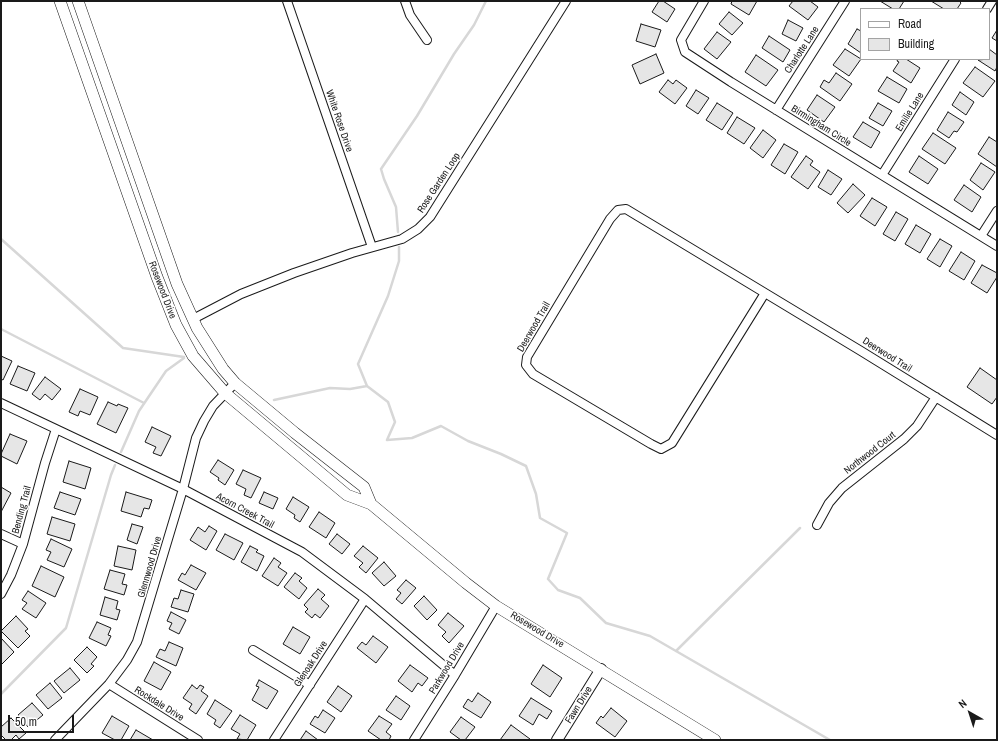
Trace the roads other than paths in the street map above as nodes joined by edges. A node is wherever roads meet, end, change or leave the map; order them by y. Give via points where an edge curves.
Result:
1 (60, 1) edge
2 (78, 1) edge
3 (287, 1) edge
4 (405, 1) edge
5 (566, 1) edge
6 (704, 1) edge
7 (845, 1) edge
8 (428, 40) dead end
9 (954, 60) edge
10 (776, 110) junction
11 (882, 175) junction
12 (997, 211) edge
13 (981, 236) junction
14 (997, 246) edge
15 (372, 247) junction
16 (765, 293) junction
17 (193, 319) junction
18 (235, 383) junction
19 (226, 393) junction
20 (936, 397) junction
21 (1, 403) edge
22 (56, 429) junction
23 (997, 435) edge
24 (183, 489) junction
25 (371, 504) junction
26 (818, 525) dead end
27 (1, 534) edge
28 (23, 544) junction
29 (1, 594) edge
30 (365, 599) junction
31 (496, 606) junction
32 (253, 650) dead end
33 (601, 669) junction
34 (455, 675) junction
35 (109, 684) junction
36 (310, 685) junction
37 (55, 740) edge
38 (198, 740) edge
39 (274, 740) edge
40 (414, 740) edge
41 (557, 740) edge
42 (715, 740) edge

1 - 19 main road, Rosewood Drive via 176,325 194,356
2 - 17 main road, Rosewood Drive via 177,284
3 - 15 street, White Rose Drive
4 - 8 street via 410,15
5 - 15 street, Rose Garden Loop via 430,217 418,229 402,239
6 - 10 street, Birmingham Circle via 681,40 685,52
7 - 10 street, Charlotte Lane
9 - 11 street, Emilie Lane
10 - 11 street, Birmingham Circle
11 - 13 street, Birmingham Circle
12 - 13 street
13 - 14 street, Birmingham Circle
15 - 17 street, Rose Garden Loop via 254,288
16 - 16 street, Deerwood Trail via 626,209 618,210 610,218 527,357 526,365 533,374 661,449 672,443
16 - 20 street, Deerwood Trail
17 - 18 main road, Rosewood Drive via 222,369
18 - 19 street, Glennwood Drive
18 - 25 main road, Rosewood Drive via 364,487
19 - 24 street, Glennwood Drive via 213,406 196,438
19 - 25 main road, Rosewood Drive via 347,495
20 - 23 street, Deerwood Trail
20 - 26 street, Northwood Court via 917,426 904,439 842,488 829,503
21 - 22 street, Acorn Creek Trail
22 - 24 street, Acorn Creek Trail
22 - 28 street, Bending Trail
24 - 30 street, Acorn Creek Trail via 302,552
24 - 35 street, Glennwood Drive via 138,642
25 - 31 main road, Rosewood Drive
27 - 28 street
28 - 29 street, Bending Trail
30 - 34 street, Acorn Creek Trail
30 - 36 street, Glenoak Drive
31 - 33 main road, Rosewood Drive
31 - 34 street, Parkwood Drive
32 - 36 street
33 - 41 street, Fawn Drive
33 - 42 main road, Rosewood Drive
34 - 40 street, Parkwood Drive
35 - 37 street, Glennwood Drive
35 - 38 street, Rockdale Drive
36 - 39 street, Glenoak Drive

